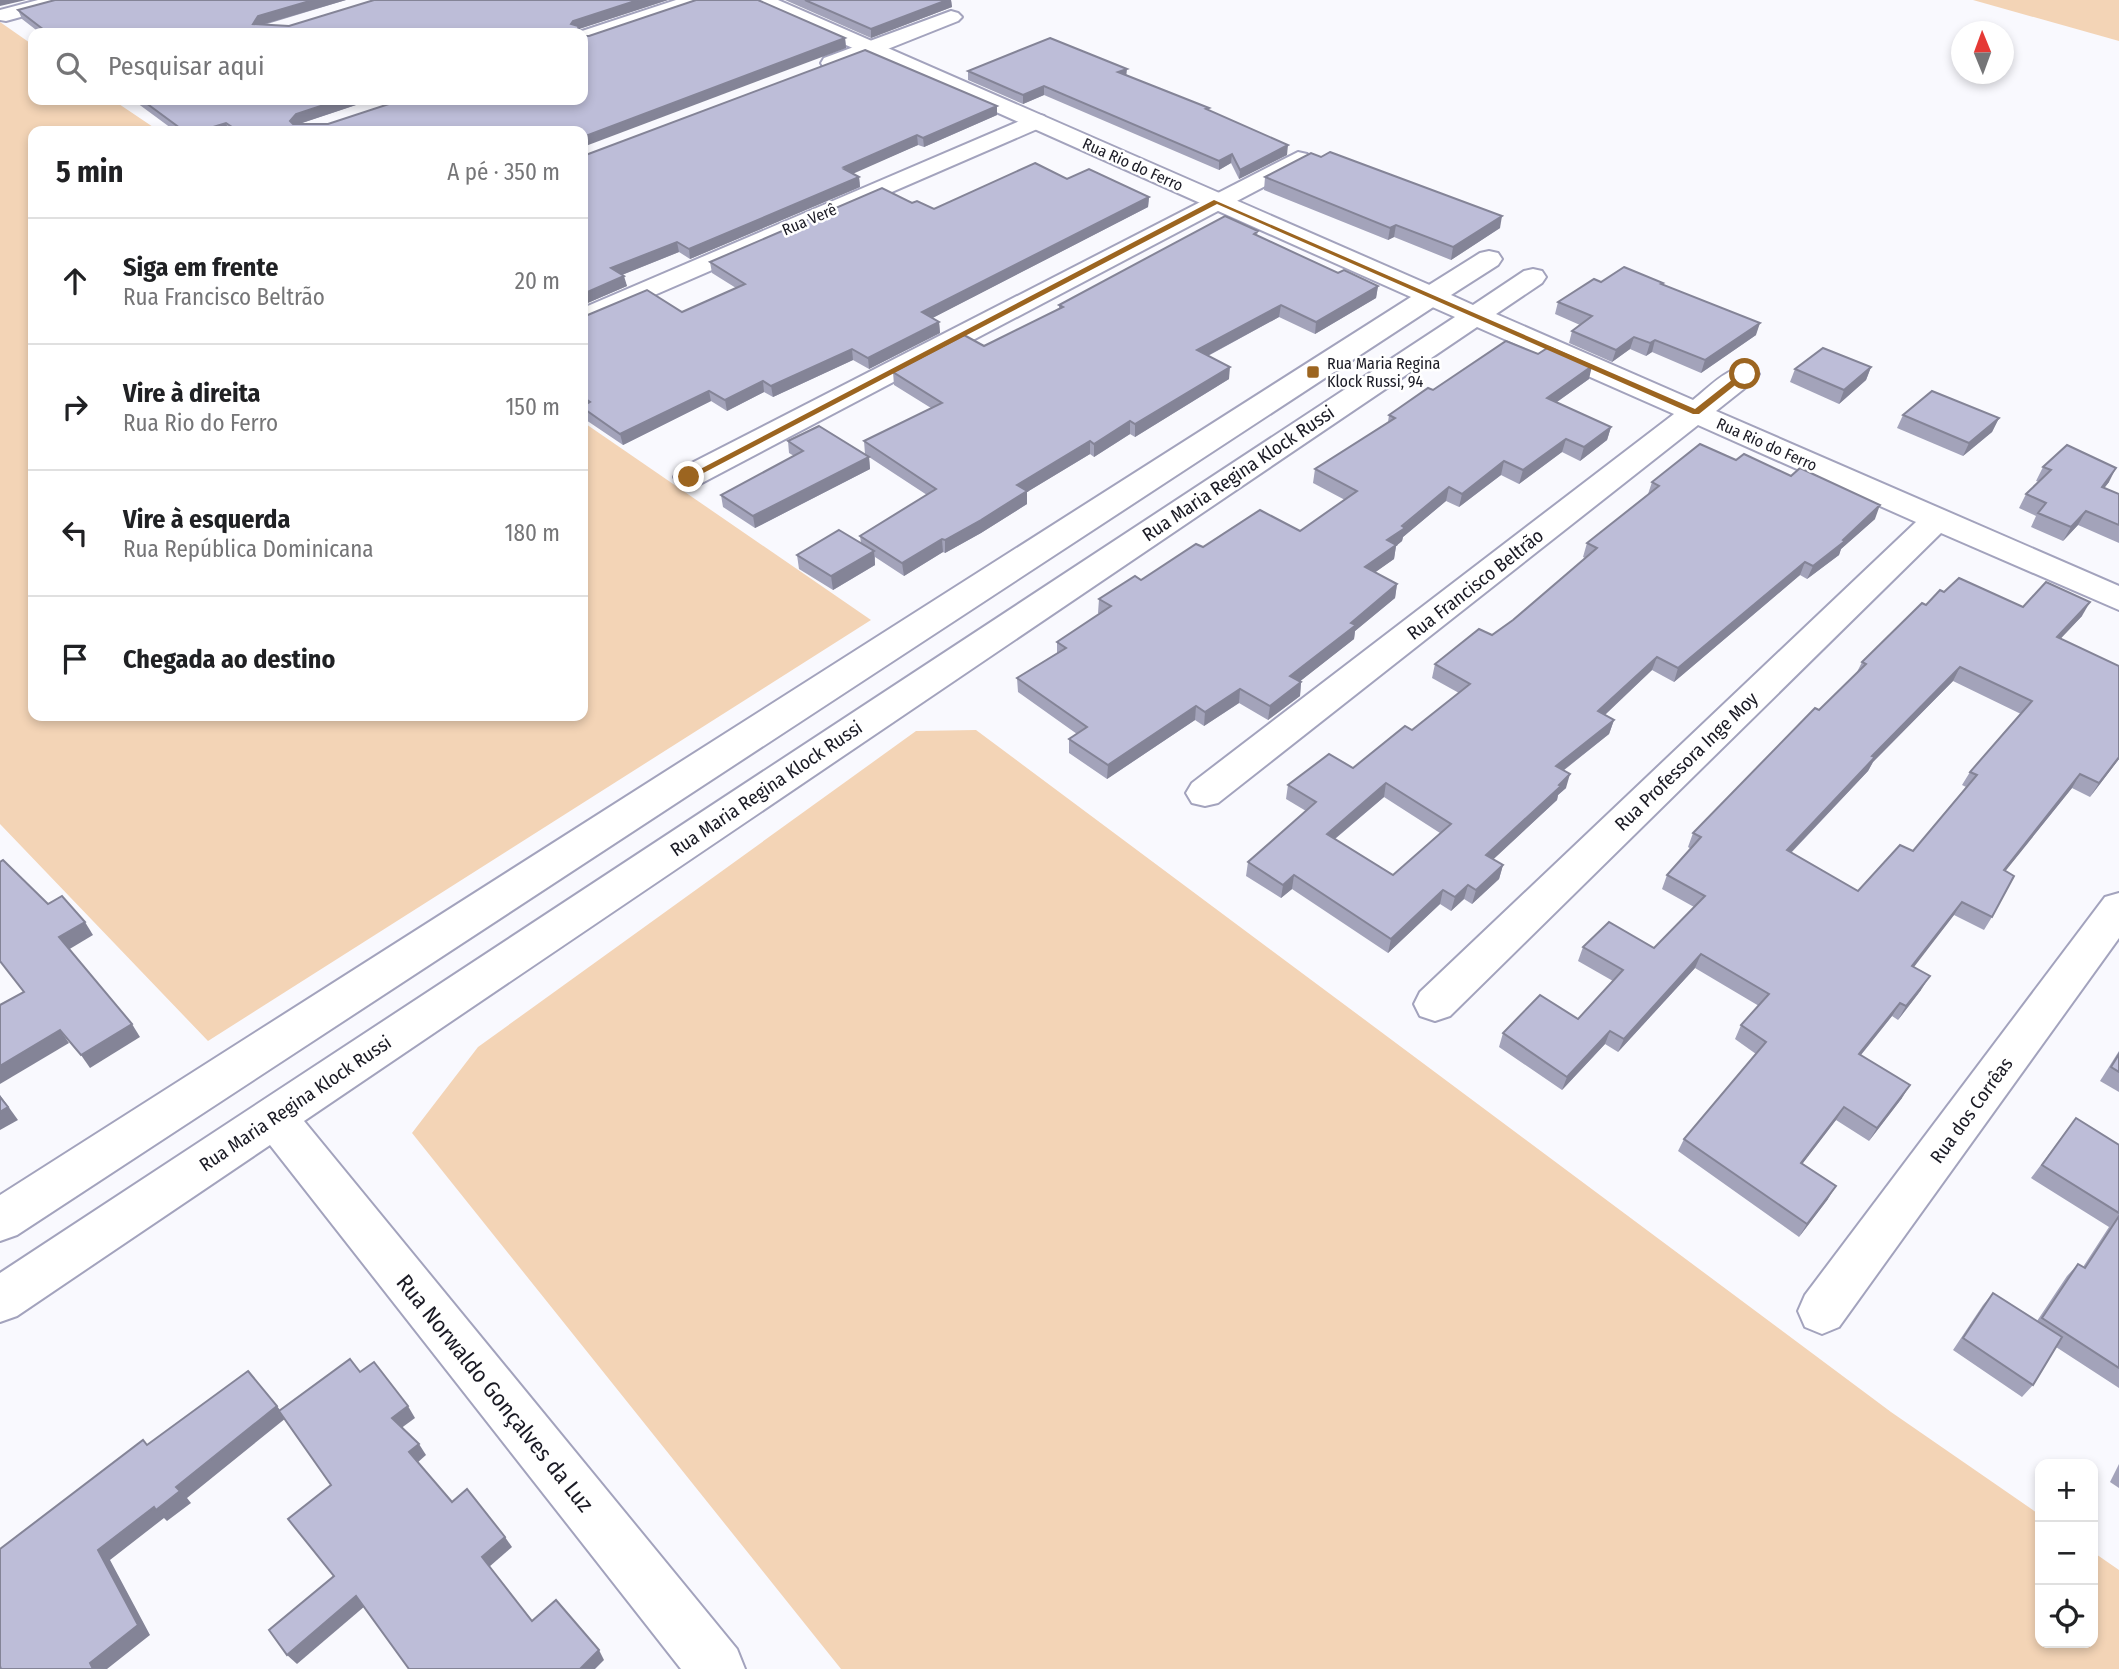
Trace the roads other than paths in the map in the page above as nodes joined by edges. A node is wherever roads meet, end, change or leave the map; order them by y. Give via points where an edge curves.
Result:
1 (61, 0) edge
2 (697, 0) edge
3 (761, 0) edge
4 (6, 15) dead end
5 (951, 17) dead end
6 (588, 36) edge
7 (870, 48) junction
8 (808, 72) edge
9 (1036, 121) junction
10 (1298, 159) edge
11 (1217, 201) junction
12 (1489, 259) dead end
13 (1533, 277) dead end
14 (1431, 296) junction
15 (1474, 315) junction
16 (588, 316) edge
17 (1745, 374) dead end
18 (1696, 412) junction
19 (689, 477) dead end
20 (1937, 519) junction
21 (2119, 599) edge
22 (1205, 793) dead end
23 (2119, 908) edge
24 (1435, 1004) dead end
25 (274, 1116) junction
26 (0, 1220) edge
27 (0, 1300) edge
28 (1822, 1311) dead end
29 (717, 1669) edge

1 - 4 street
2 - 6 street
3 - 7 street, Rua Rio do Ferro
5 - 7 street
7 - 8 street
7 - 9 street, Rua Rio do Ferro
9 - 11 street, Rua Rio do Ferro
9 - 16 street, Rua Verê
10 - 11 street
11 - 14 street, Rua Rio do Ferro
11 - 19 street
12 - 14 street
13 - 15 street, Rua Maria Regina Klock Russi
14 - 15 street, Rua Rio do Ferro
14 - 26 street
15 - 18 street, Rua Rio do Ferro
15 - 25 street, Rua Maria Regina Klock Russi
17 - 18 street, Rua Francisco Beltrão
18 - 20 street, Rua Rio do Ferro
18 - 22 street, Rua Francisco Beltrão
20 - 21 street, Rua Rio do Ferro
20 - 24 street, Rua Professora Inge Moy
23 - 28 street, Rua dos Corrêas
25 - 27 street, Rua Maria Regina Klock Russi
25 - 29 street, Rua Norwaldo Gonçalves da Luz

